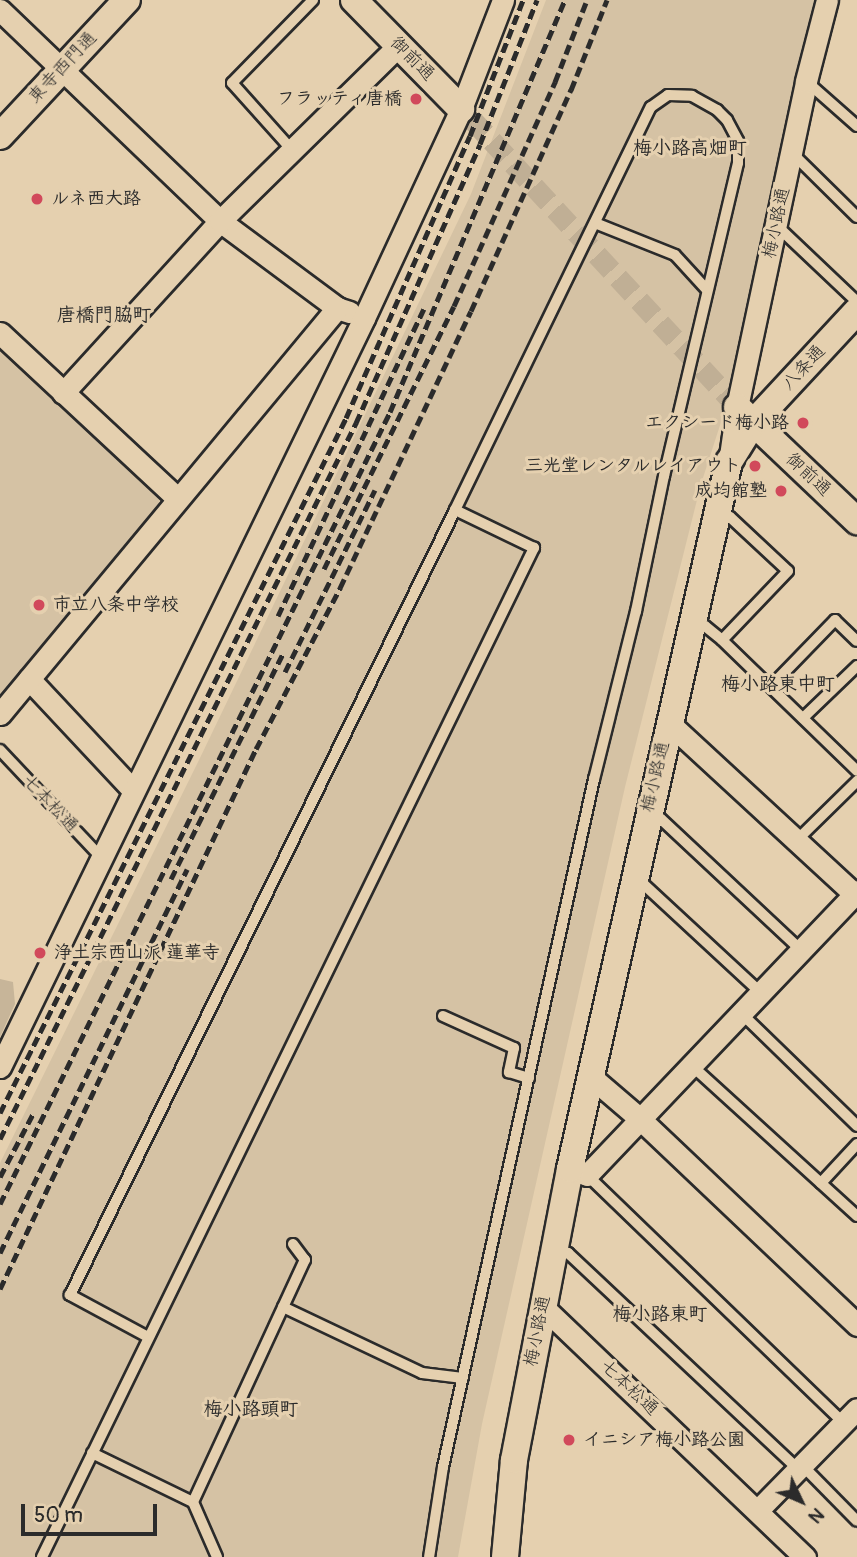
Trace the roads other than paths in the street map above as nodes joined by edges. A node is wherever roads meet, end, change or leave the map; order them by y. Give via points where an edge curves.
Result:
1 (127, 0) edge
2 (313, 0) edge
3 (354, 0) edge
4 (503, 0) edge
5 (827, 0) edge
6 (0, 10) edge
7 (398, 46) junction
8 (62, 70) junction
9 (806, 81) junction
10 (466, 113) junction
11 (857, 126) edge
12 (0, 136) edge
13 (292, 150) junction
14 (791, 152) junction
15 (857, 217) edge
16 (220, 221) junction
17 (596, 223) junction
18 (777, 226) junction
19 (707, 290) junction
20 (857, 302) edge
21 (337, 308) junction
22 (857, 311) edge
23 (364, 318) junction
24 (0, 333) edge
25 (62, 393) junction
26 (740, 410) junction
27 (729, 462) joint
28 (177, 498) junction
29 (455, 510) junction
30 (718, 512) junction
31 (857, 521) edge
32 (693, 623) junction
33 (722, 640) junction
34 (857, 641) edge
35 (857, 666) edge
36 (29, 678) junction
37 (771, 686) junction
38 (0, 714) edge
39 (803, 718) junction
40 (669, 723) junction
41 (0, 750) edge
42 (857, 771) edge
43 (857, 781) edge
44 (133, 790) junction
45 (647, 817) junction
46 (796, 842) junction
47 (101, 857) junction
48 (634, 875) junction
49 (854, 898) edge
50 (800, 949) junction
51 (760, 992) junction
52 (741, 1013) junction
53 (443, 1016) dead end
54 (690, 1065) junction
55 (0, 1067) edge
56 (590, 1076) junction
57 (529, 1078) junction
58 (639, 1118) junction
59 (857, 1126) edge
60 (857, 1144) edge
61 (578, 1172) junction
62 (821, 1183) junction
63 (857, 1216) edge
64 (293, 1244) dead end
65 (554, 1249) junction
66 (542, 1306) junction
67 (283, 1307) junction
68 (857, 1325) edge
69 (148, 1337) junction
70 (463, 1378) junction
71 (850, 1416) edge
72 (92, 1453) junction
73 (800, 1467) junction
74 (193, 1502) junction
75 (758, 1510) junction
76 (857, 1521) edge
77 (42, 1557) edge
78 (217, 1557) edge
79 (429, 1557) edge
80 (505, 1557) edge
81 (805, 1557) edge

1 - 8 street, 東寺西門通
2 - 13 lane via 232,83
3 - 7 street, 御前通
4 - 10 street
5 - 9 street, 梅小路通
6 - 8 street
7 - 10 street, 御前通
7 - 13 street
8 - 12 street, 東寺西門通
8 - 16 street
9 - 11 lane
9 - 14 street, 梅小路通
10 - 23 street
13 - 16 street
14 - 15 lane
14 - 18 street, 梅小路通
16 - 21 street
16 - 25 street
17 - 19 lane via 675,255
17 - 19 lane via 651,107 678,94 707,103 727,120 738,141 735,176
17 - 29 lane
18 - 20 lane
18 - 26 street, 梅小路通
19 - 57 lane
21 - 23 street
21 - 28 street
22 - 26 street, 八条通
23 - 44 street via 203,655
24 - 25 street
25 - 28 street
26 - 27 street, 八条通
26 - 31 street, 御前通
27 - 30 street, 梅小路通
28 - 36 street
29 - 69 lane via 69,1295
29 - 69 lane via 534,548
30 - 32 street, 梅小路通
30 - 33 lane via 730,517 788,571
32 - 33 lane via 705,625
32 - 40 street, 梅小路通
33 - 37 lane
34 - 37 lane via 835,620
35 - 39 lane
36 - 38 street
36 - 44 street
37 - 39 lane
39 - 42 lane
40 - 45 street, 梅小路通
40 - 46 street
41 - 47 lane, 七本松通
43 - 46 lane
44 - 47 street
45 - 48 street, 梅小路通
45 - 50 lane via 661,819
46 - 49 street
47 - 55 street
48 - 51 lane
48 - 56 street, 梅小路通
49 - 50 street
50 - 51 street
51 - 52 street
52 - 54 street
52 - 59 lane
53 - 57 lane via 514,1048 509,1072
54 - 58 street
54 - 62 lane
56 - 58 street
56 - 61 street, 梅小路通
57 - 70 lane
58 - 61 street
58 - 68 street
60 - 62 lane
61 - 65 street, 梅小路通
61 - 71 lane
62 - 63 lane
64 - 67 lane via 305,1260
65 - 66 street, 梅小路通
65 - 73 lane via 568,1253
66 - 75 street, 七本松通
66 - 80 street, 梅小路通 via 514,1460
67 - 70 lane via 422,1373
67 - 74 lane
69 - 72 lane
70 - 79 lane
71 - 73 street
72 - 74 lane
72 - 77 lane
73 - 75 street
73 - 76 lane
74 - 78 lane
75 - 81 street, 七本松通

